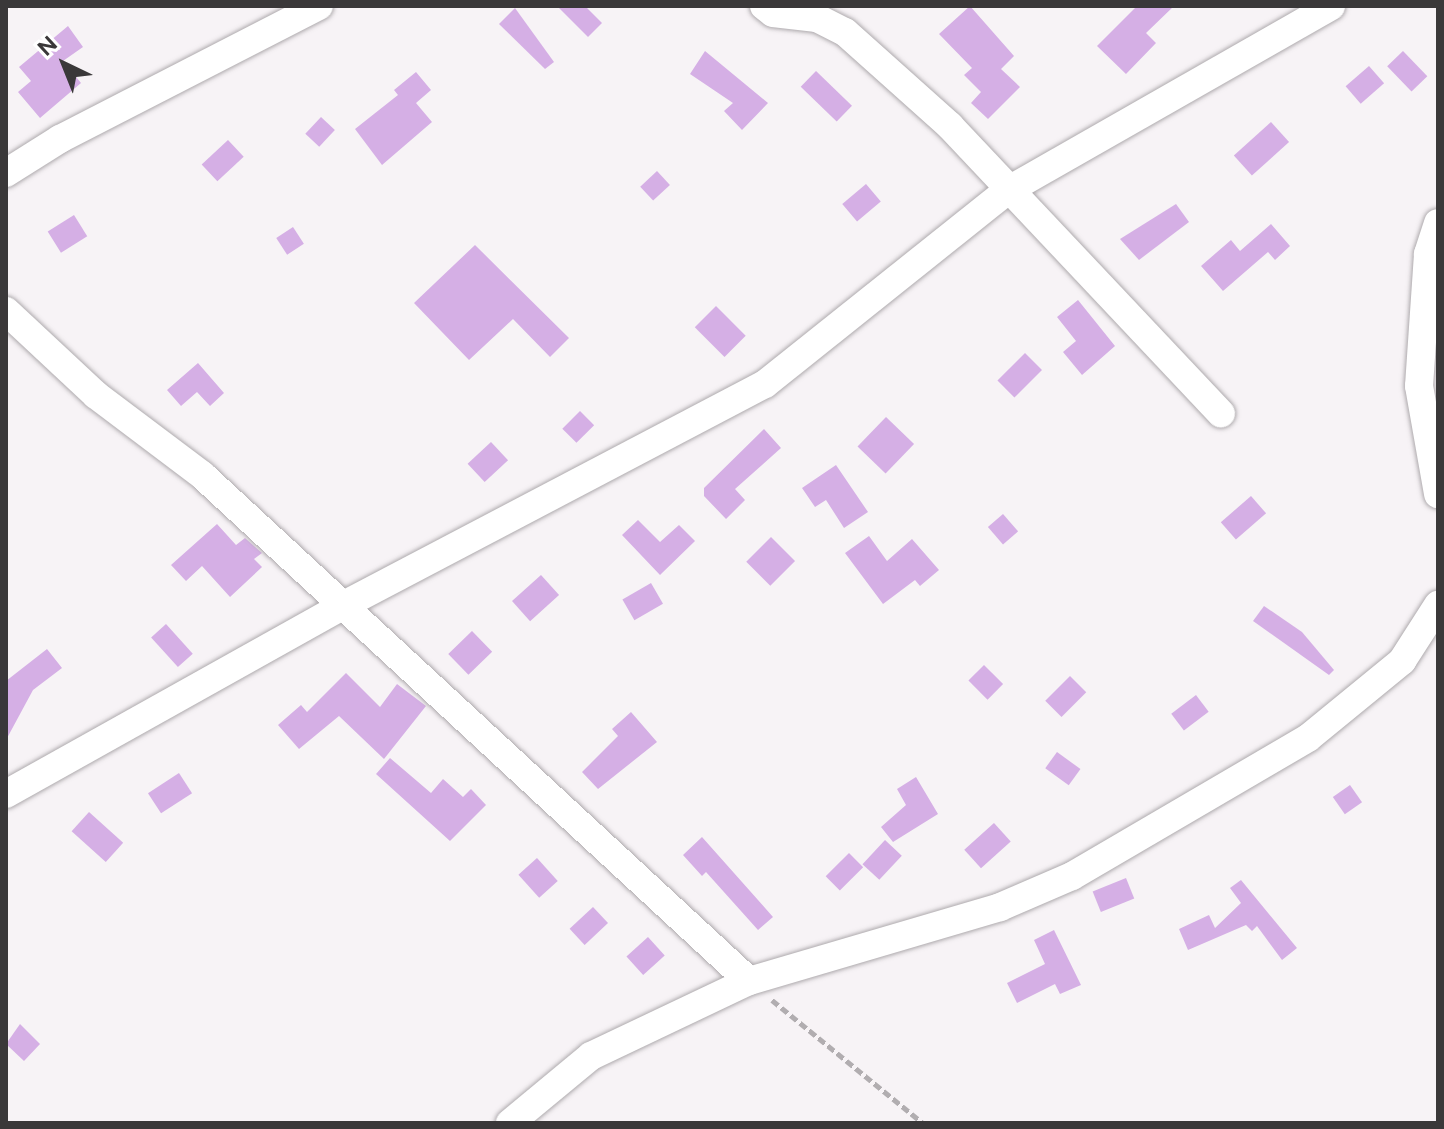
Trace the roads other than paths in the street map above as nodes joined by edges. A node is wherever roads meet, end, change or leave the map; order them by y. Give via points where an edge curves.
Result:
1 (319, 6) edge
2 (764, 6) edge
3 (1331, 6) edge
4 (6, 173) edge
5 (1007, 191) junction
6 (1438, 223) edge
7 (6, 311) edge
8 (1221, 414) dead end
9 (1438, 494) edge
10 (344, 605) junction
11 (1438, 605) edge
12 (6, 794) edge
13 (749, 981) junction
14 (510, 1123) edge

1 - 4 street via 60,139
2 - 5 street via 773,13 817,18 845,32 950,126
3 - 5 street
5 - 8 street
5 - 10 street via 765,384
6 - 9 street via 1428,254 1419,386
7 - 10 street via 96,395 202,475
10 - 12 street
10 - 13 street
11 - 13 street via 1402,661 1308,738 1072,876 1000,907
13 - 14 street via 591,1056

